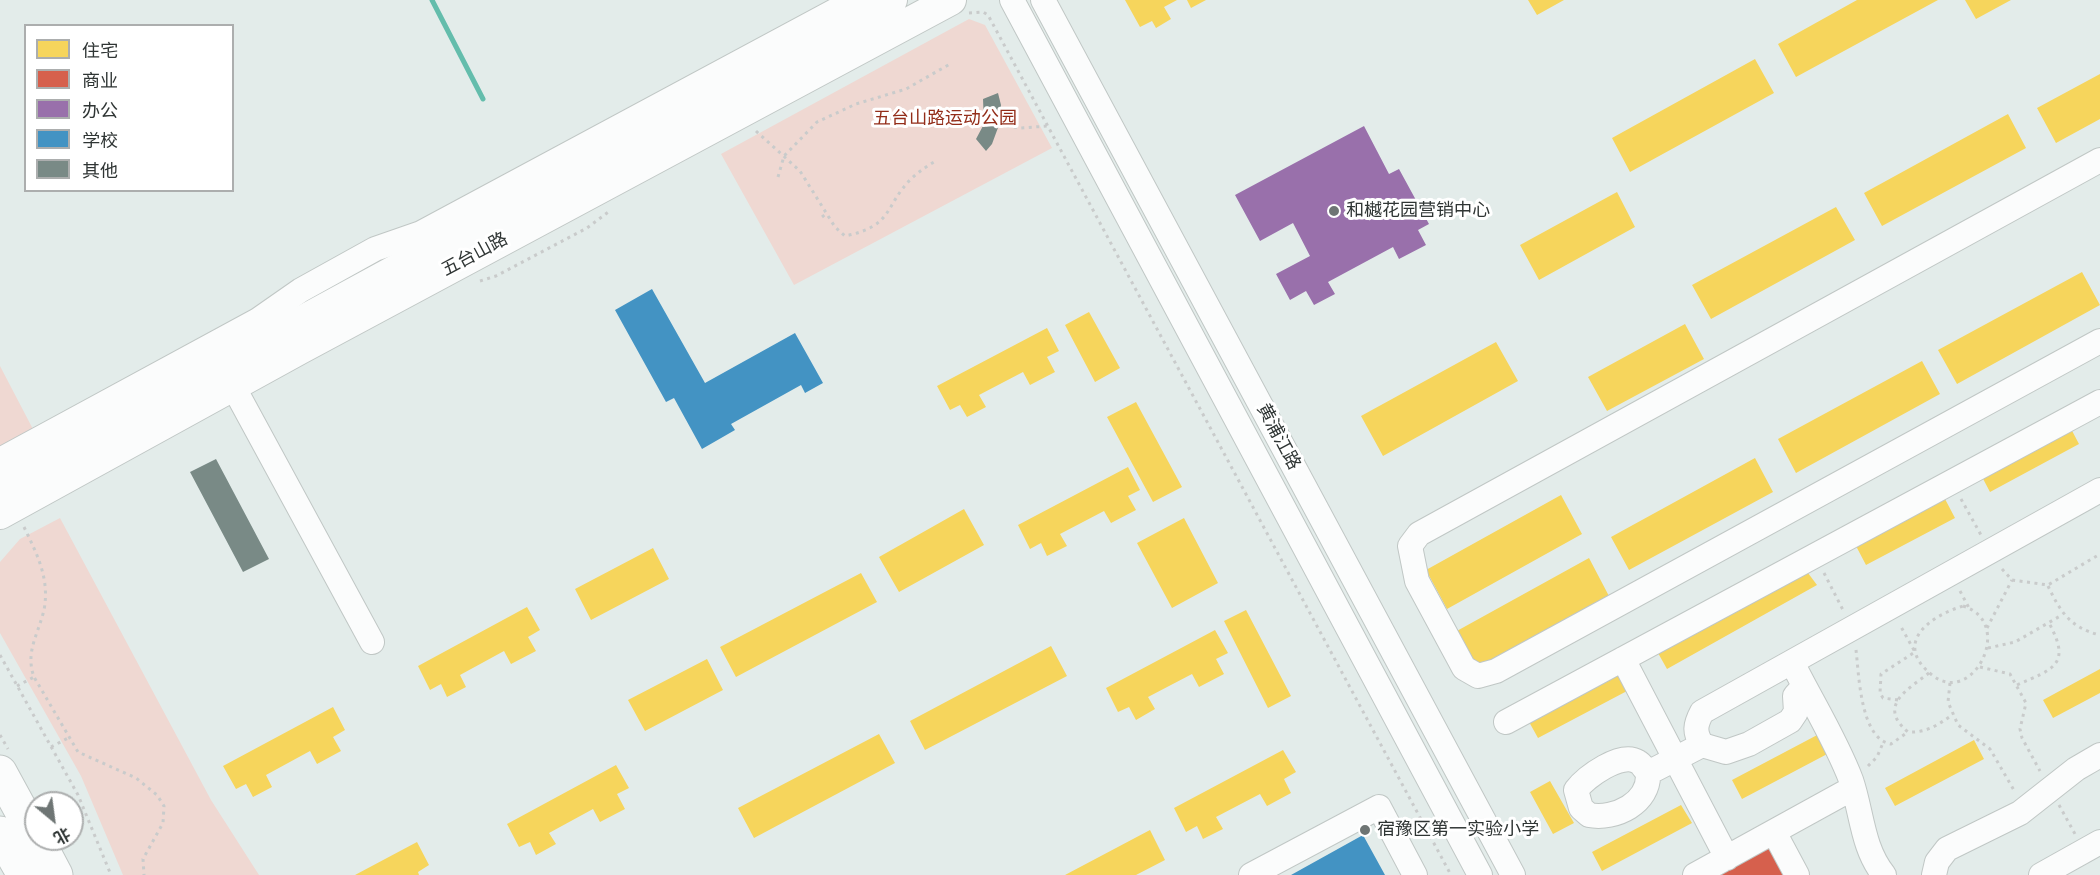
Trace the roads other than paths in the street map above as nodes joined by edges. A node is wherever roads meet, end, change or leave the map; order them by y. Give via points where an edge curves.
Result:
1 (855, 0) edge
2 (892, 0) edge
3 (1011, 0) edge
4 (1043, 0) edge
5 (955, 9) edge
6 (2100, 160) edge
7 (2100, 341) edge
8 (233, 386) junction
9 (2100, 402) edge
10 (0, 460) edge
11 (0, 485) edge
12 (2100, 490) edge
13 (13, 524) edge
14 (372, 642) dead end
15 (1623, 659) junction
16 (1792, 662) junction
17 (1804, 686) junction
18 (1506, 722) dead end
19 (1702, 745) junction
20 (2100, 755) edge
21 (1675, 759) junction
22 (0, 772) edge
23 (1648, 773) dead end
24 (1852, 783) junction
25 (24, 816) edge
26 (1774, 832) junction
27 (0, 833) edge
28 (43, 851) edge
29 (2086, 857) edge
30 (1727, 858) junction
31 (24, 875) edge
32 (56, 875) edge
33 (1251, 875) edge
34 (1415, 875) edge
35 (1479, 875) edge
36 (1513, 875) edge
37 (1695, 875) edge
38 (1797, 875) edge
39 (1884, 875) edge
40 (1934, 875) edge
41 (2041, 875) edge

1 - 10 street via 421,233 375,249 301,290 258,320
2 - 11 main road, 五台山路
3 - 35 street, 黄浦江路
4 - 36 street, 黄浦江路
5 - 8 main road, 五台山路
6 - 7 street via 1419,534 1410,546 1416,581 1464,668 1478,676 1496,671
8 - 13 main road, 五台山路
8 - 14 street
9 - 15 street
12 - 16 street
15 - 18 street
15 - 21 street
16 - 17 street
16 - 19 street via 1702,712 1696,724 1696,736
17 - 19 street via 1795,696 1796,712 1790,721 1726,752
17 - 24 street
19 - 21 street
20 - 40 street via 2025,809 1947,849 1937,862
21 - 23 street
21 - 30 street
22 - 25 highway
24 - 26 street
24 - 39 street via 1866,842
26 - 30 street
26 - 38 street
27 - 31 highway
28 - 32 highway
29 - 41 street
30 - 37 street
33 - 34 street via 1379,807

